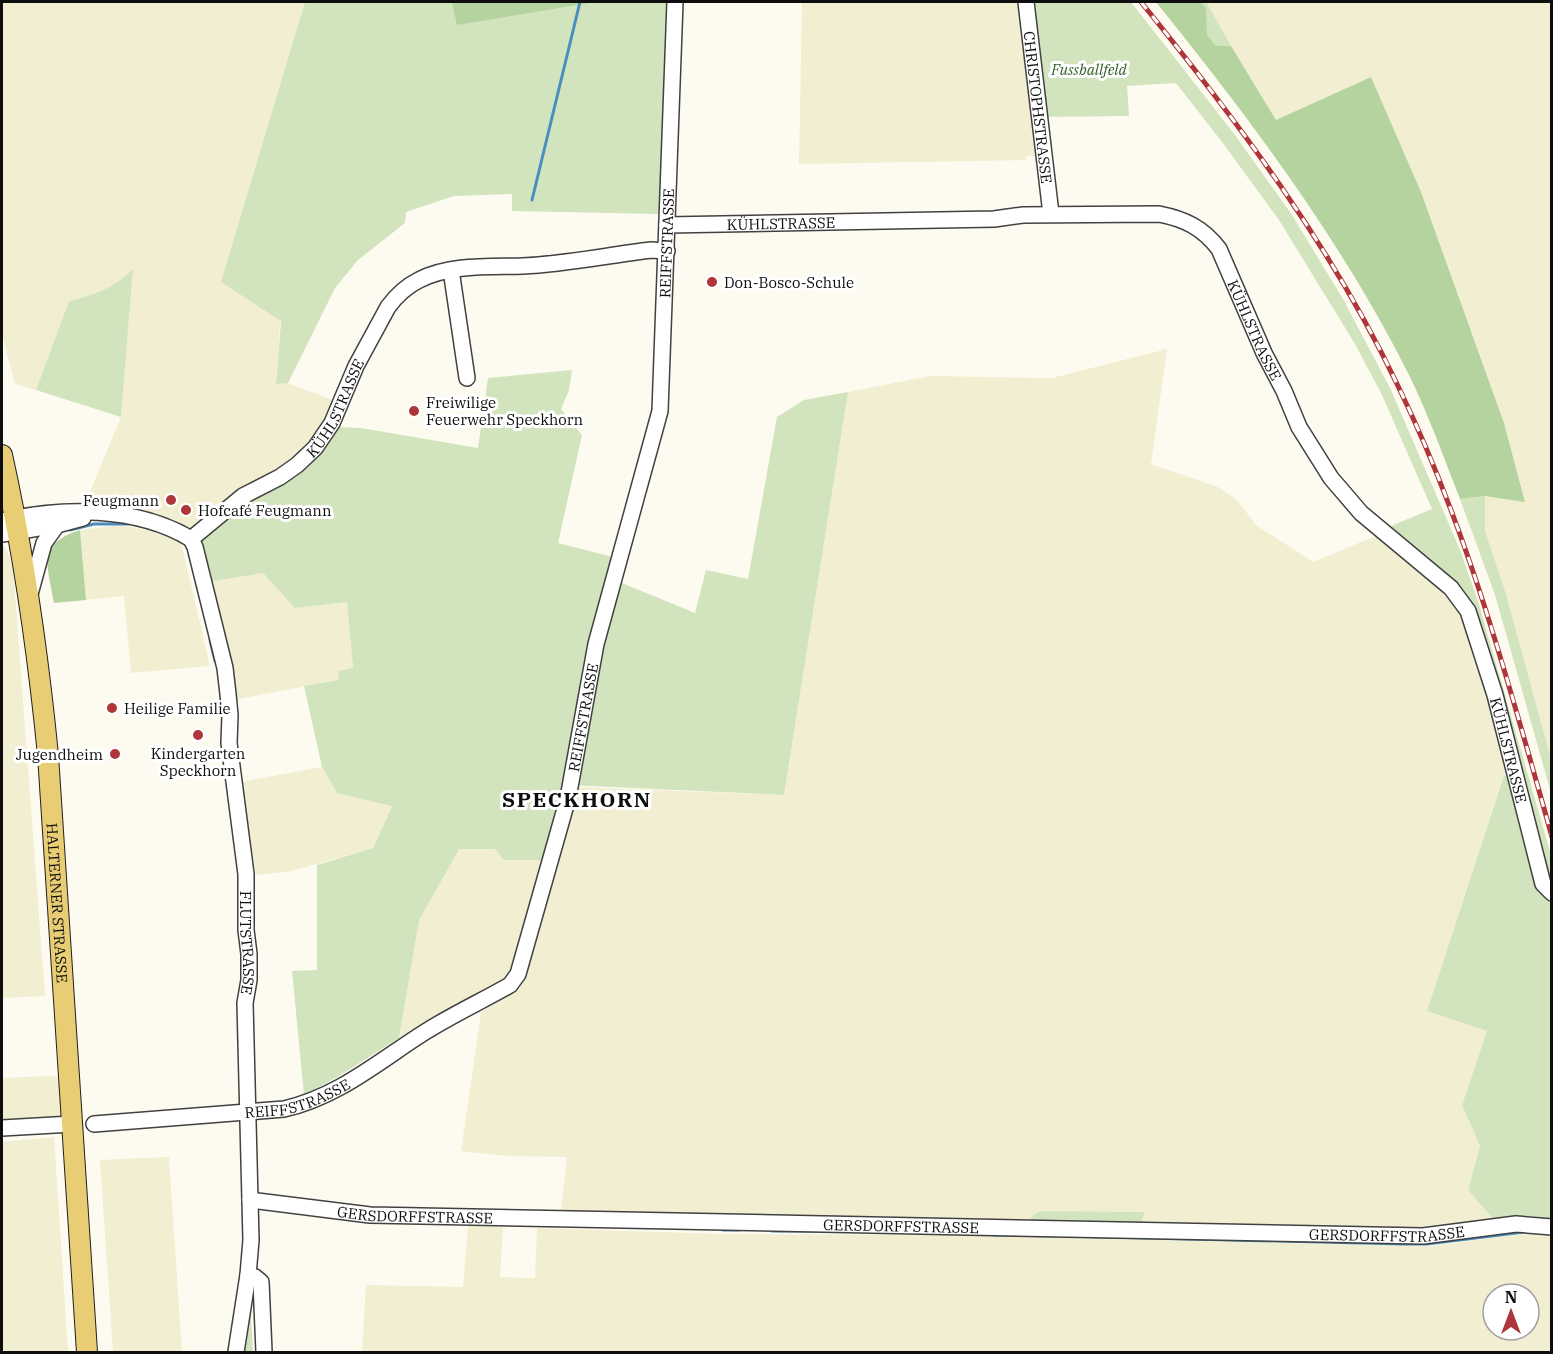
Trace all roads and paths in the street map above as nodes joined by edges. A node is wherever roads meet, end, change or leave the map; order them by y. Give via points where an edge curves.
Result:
1 (675, 2) edge
2 (1026, 2) edge
3 (1051, 214) junction
4 (668, 225) junction
5 (667, 251) junction
6 (451, 270) junction
7 (467, 378) dead end
8 (2, 455) edge
9 (4, 483) edge
10 (97, 513) junction
11 (57, 525) junction
12 (9, 526) edge
13 (191, 539) junction
14 (30, 594) junction
15 (1551, 893) edge
16 (248, 1112) junction
17 (65, 1124) junction
18 (94, 1124) dead end
19 (2, 1128) edge
20 (250, 1200) junction
21 (1551, 1227) edge
22 (248, 1275) junction
23 (87, 1353) edge
24 (236, 1353) edge
25 (264, 1353) edge

1 - 4 street, REIFFSTRASSE
2 - 3 street, CHRISTOPHSTRASSE
3 - 4 street, KÜHLSTRASSE via 994,219
3 - 15 street, KÜHLSTRASSE via 1160,214 1197,226 1211,238 1299,428 1331,478 1361,513 1451,588 1468,611 1496,695 1544,884
4 - 5 street, REIFFSTRASSE
5 - 6 street, KÜHLSTRASSE
5 - 16 street, REIFFSTRASSE via 660,411 596,644 568,798 518,974 510,985 427,1031 333,1092 306,1104
6 - 7 street
6 - 13 street, KÜHLSTRASSE via 419,279 388,307 356,366 332,423 315,448 280,477 243,496
8 - 9 main road, HALTERNER STRASSE
9 - 12 main road, HALTERNER STRASSE
10 - 11 street
10 - 12 street via 80,511
10 - 13 street via 150,521
11 - 12 street
11 - 14 street via 44,543
12 - 14 main road, HALTERNER STRASSE
13 - 16 street, FLUTSTRASSE via 226,677 229,743 246,874
14 - 17 main road, HALTERNER STRASSE via 48,755
16 - 18 street, REIFFSTRASSE
16 - 20 street, FLUTSTRASSE
17 - 19 street
17 - 23 main road, HALTERNER STRASSE
20 - 21 street, GERSDORFFSTRASSE via 381,1215 1423,1236 1516,1224
20 - 22 street, FLUTSTRASSE
22 - 24 street, FLUTSTRASSE
22 - 25 street via 261,1282

